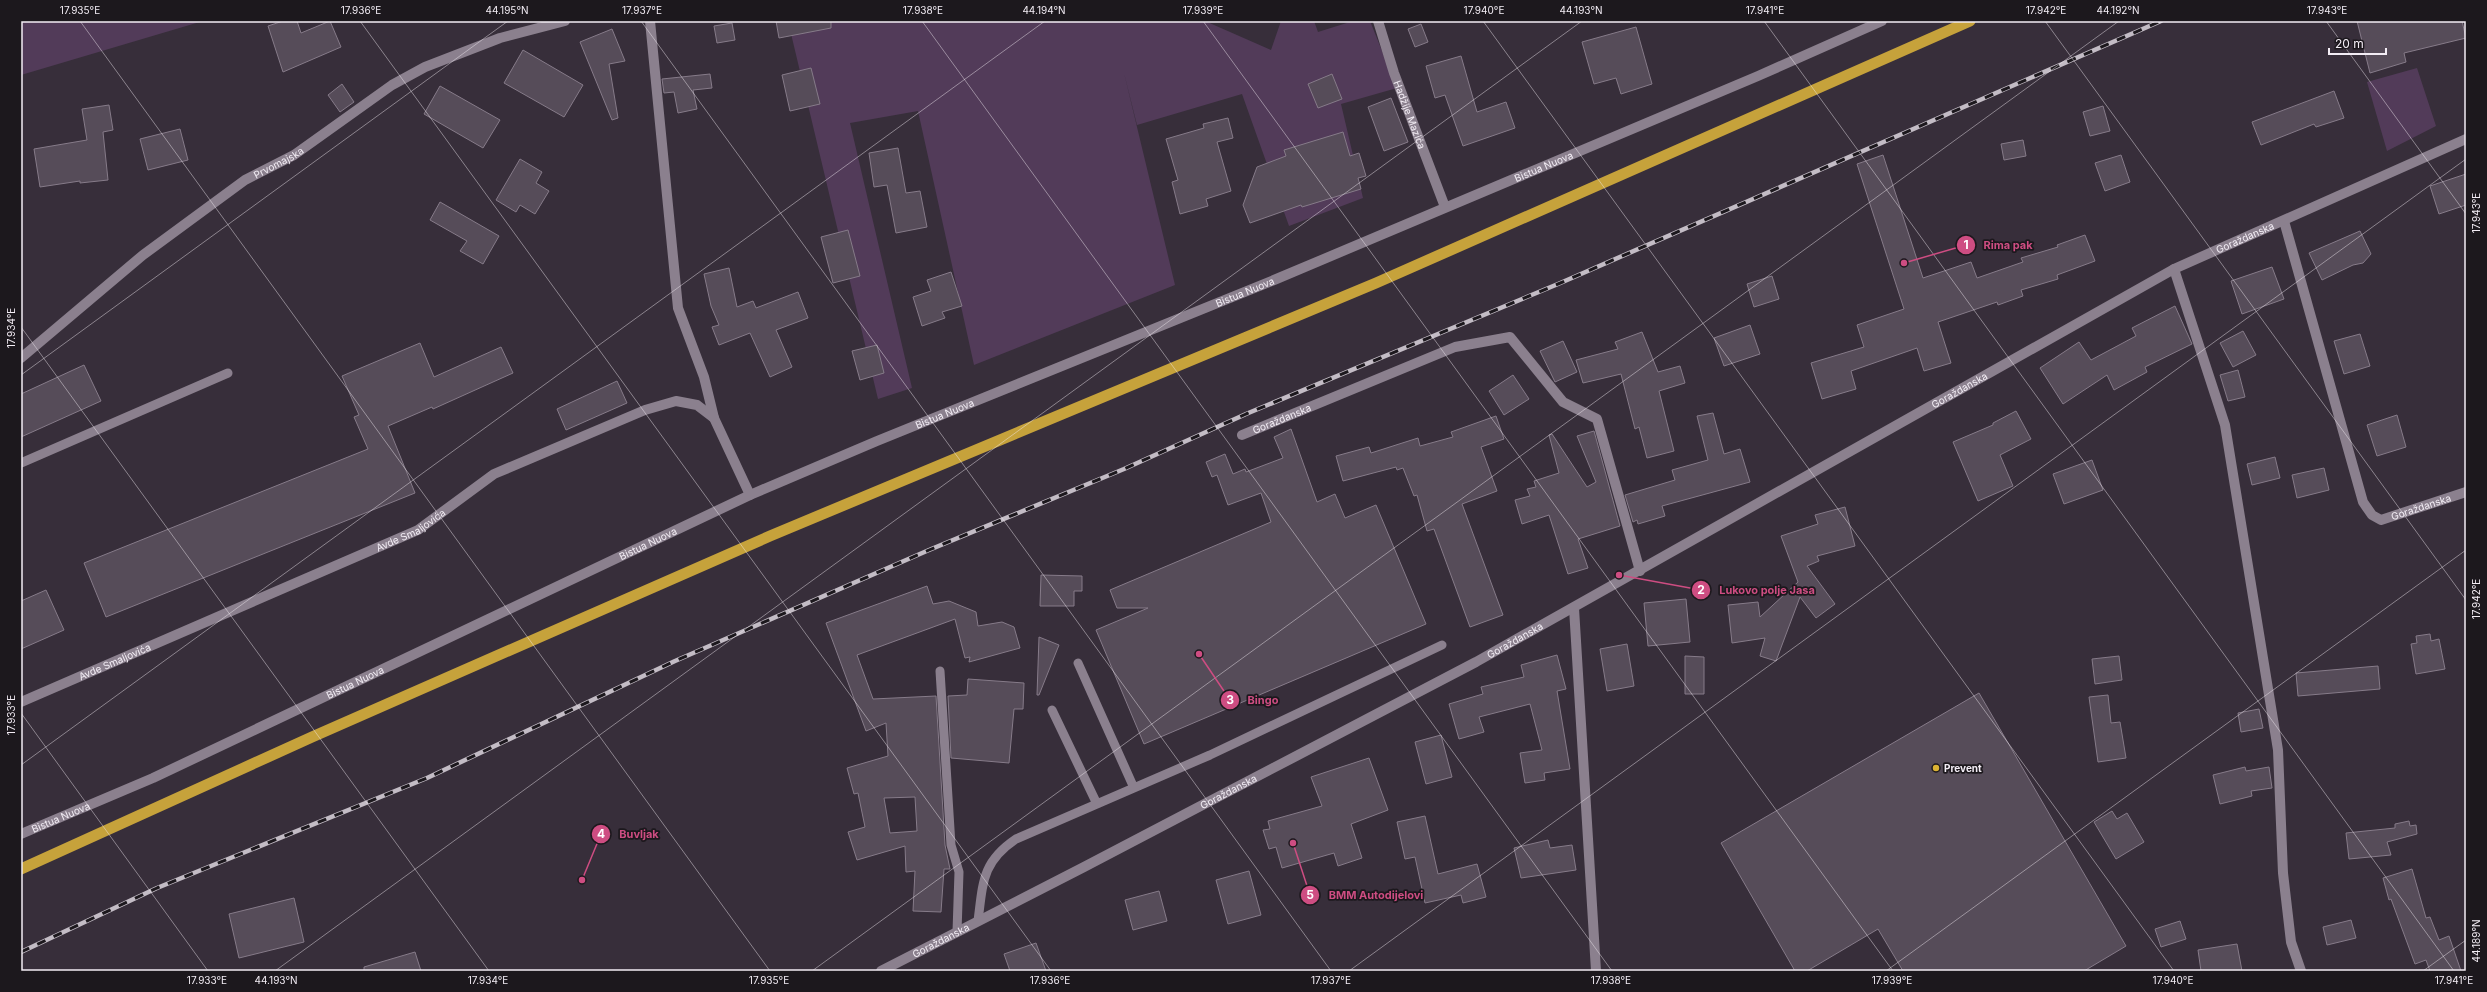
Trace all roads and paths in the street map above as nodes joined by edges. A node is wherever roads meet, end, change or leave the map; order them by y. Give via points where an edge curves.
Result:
1 (565, 21) edge
2 (650, 21) edge
3 (1378, 21) edge
4 (1882, 21) edge
5 (1970, 21) edge
6 (2466, 139) edge
7 (1445, 207) junction
8 (2284, 221) junction
9 (2174, 269) junction
10 (21, 358) edge
11 (228, 373) dead end
12 (714, 418) junction
13 (1242, 435) dead end
14 (21, 462) edge
15 (2466, 492) edge
16 (750, 496) junction
17 (1640, 571) junction
18 (1574, 608) junction
19 (1442, 645) dead end
20 (1078, 663) dead end
21 (940, 671) dead end
22 (21, 702) edge
23 (1052, 710) dead end
24 (1134, 788) junction
25 (1096, 804) junction
26 (21, 834) edge
27 (21, 870) edge
28 (978, 921) junction
29 (957, 932) junction
30 (881, 971) edge
31 (1596, 971) edge
32 (2301, 971) edge

1 - 10 street, Prvomajska via 500,38 425,67 392,85 294,155 238,184 143,255
2 - 12 street via 678,308 704,377
3 - 7 street, Hadžije Mazića via 1394,72
4 - 7 street, Bistua Nuova via 1758,76
5 - 27 highway via 1376,283 770,536 305,740
6 - 8 street, Goraždanska
7 - 16 street, Bistua Nuova via 1274,280 877,441
8 - 9 street, Goraždanska
8 - 15 street, Goraždanska via 2363,502 2372,515 2381,520
9 - 17 street, Goraždanska
9 - 32 street via 2225,425 2278,750 2283,873 2291,942
11 - 14 lane
12 - 16 street, Avde Smaljovića
12 - 22 street, Avde Smaljovića via 697,405 676,402 645,410 568,441 494,474 418,530
13 - 17 street, Goraždanska via 1454,347 1510,337 1563,402 1597,419
16 - 26 street, Bistua Nuova via 153,778
17 - 18 street, Goraždanska
18 - 28 street, Goraždanska via 1455,673
18 - 31 street
19 - 24 lane via 1210,755
20 - 24 lane
21 - 29 lane via 951,845 959,872
23 - 25 lane
24 - 25 lane
25 - 28 lane via 1016,839 1000,850 985,872
28 - 29 street, Goraždanska
29 - 30 street, Goraždanska

